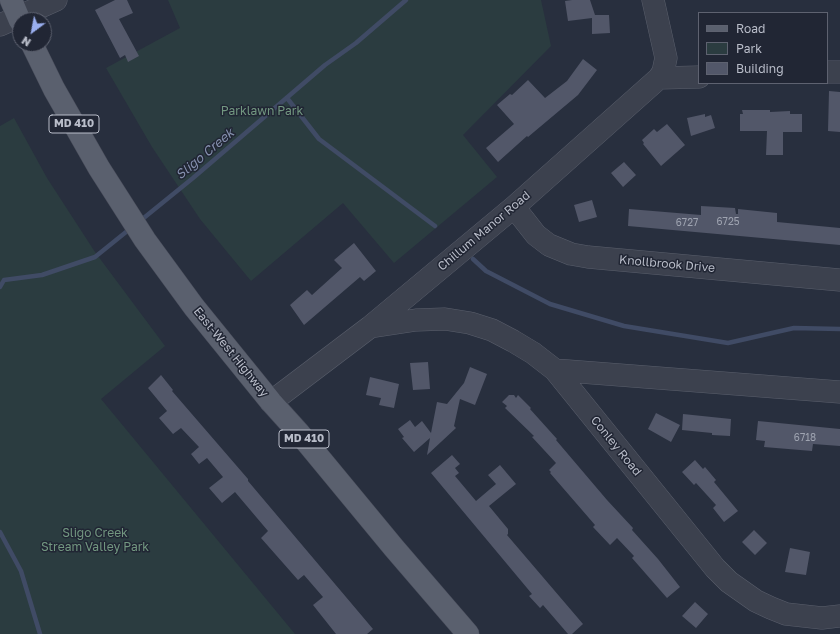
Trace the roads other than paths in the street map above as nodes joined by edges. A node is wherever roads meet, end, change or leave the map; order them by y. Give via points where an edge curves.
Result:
1 (56, 0) edge
2 (653, 0) edge
3 (21, 12) edge
4 (36, 52) edge
5 (828, 72) edge
6 (840, 72) edge
7 (698, 77) edge
8 (659, 78) junction
9 (514, 207) junction
10 (840, 280) edge
11 (370, 327) junction
12 (555, 370) junction
13 (840, 392) edge
14 (271, 402) junction
15 (840, 616) edge
16 (468, 634) edge

1 - 3 street
2 - 8 street via 666,58
4 - 14 main road, East-West Highway / MD 410 via 99,168 145,240 194,307
5 - 6 street
7 - 8 street
8 - 9 street, Chillum Manor Road
9 - 10 street, Knollbrook Drive via 536,235 549,245 571,254
9 - 11 street, Chillum Manor Road
11 - 12 street, Conley Road via 416,320 445,319 470,323 492,330 513,341
11 - 14 street, Chillum Manor Road
12 - 13 street
12 - 15 street, Conley Road via 729,582 756,601 786,614 822,618
14 - 16 main road, East-West Highway / MD 410

